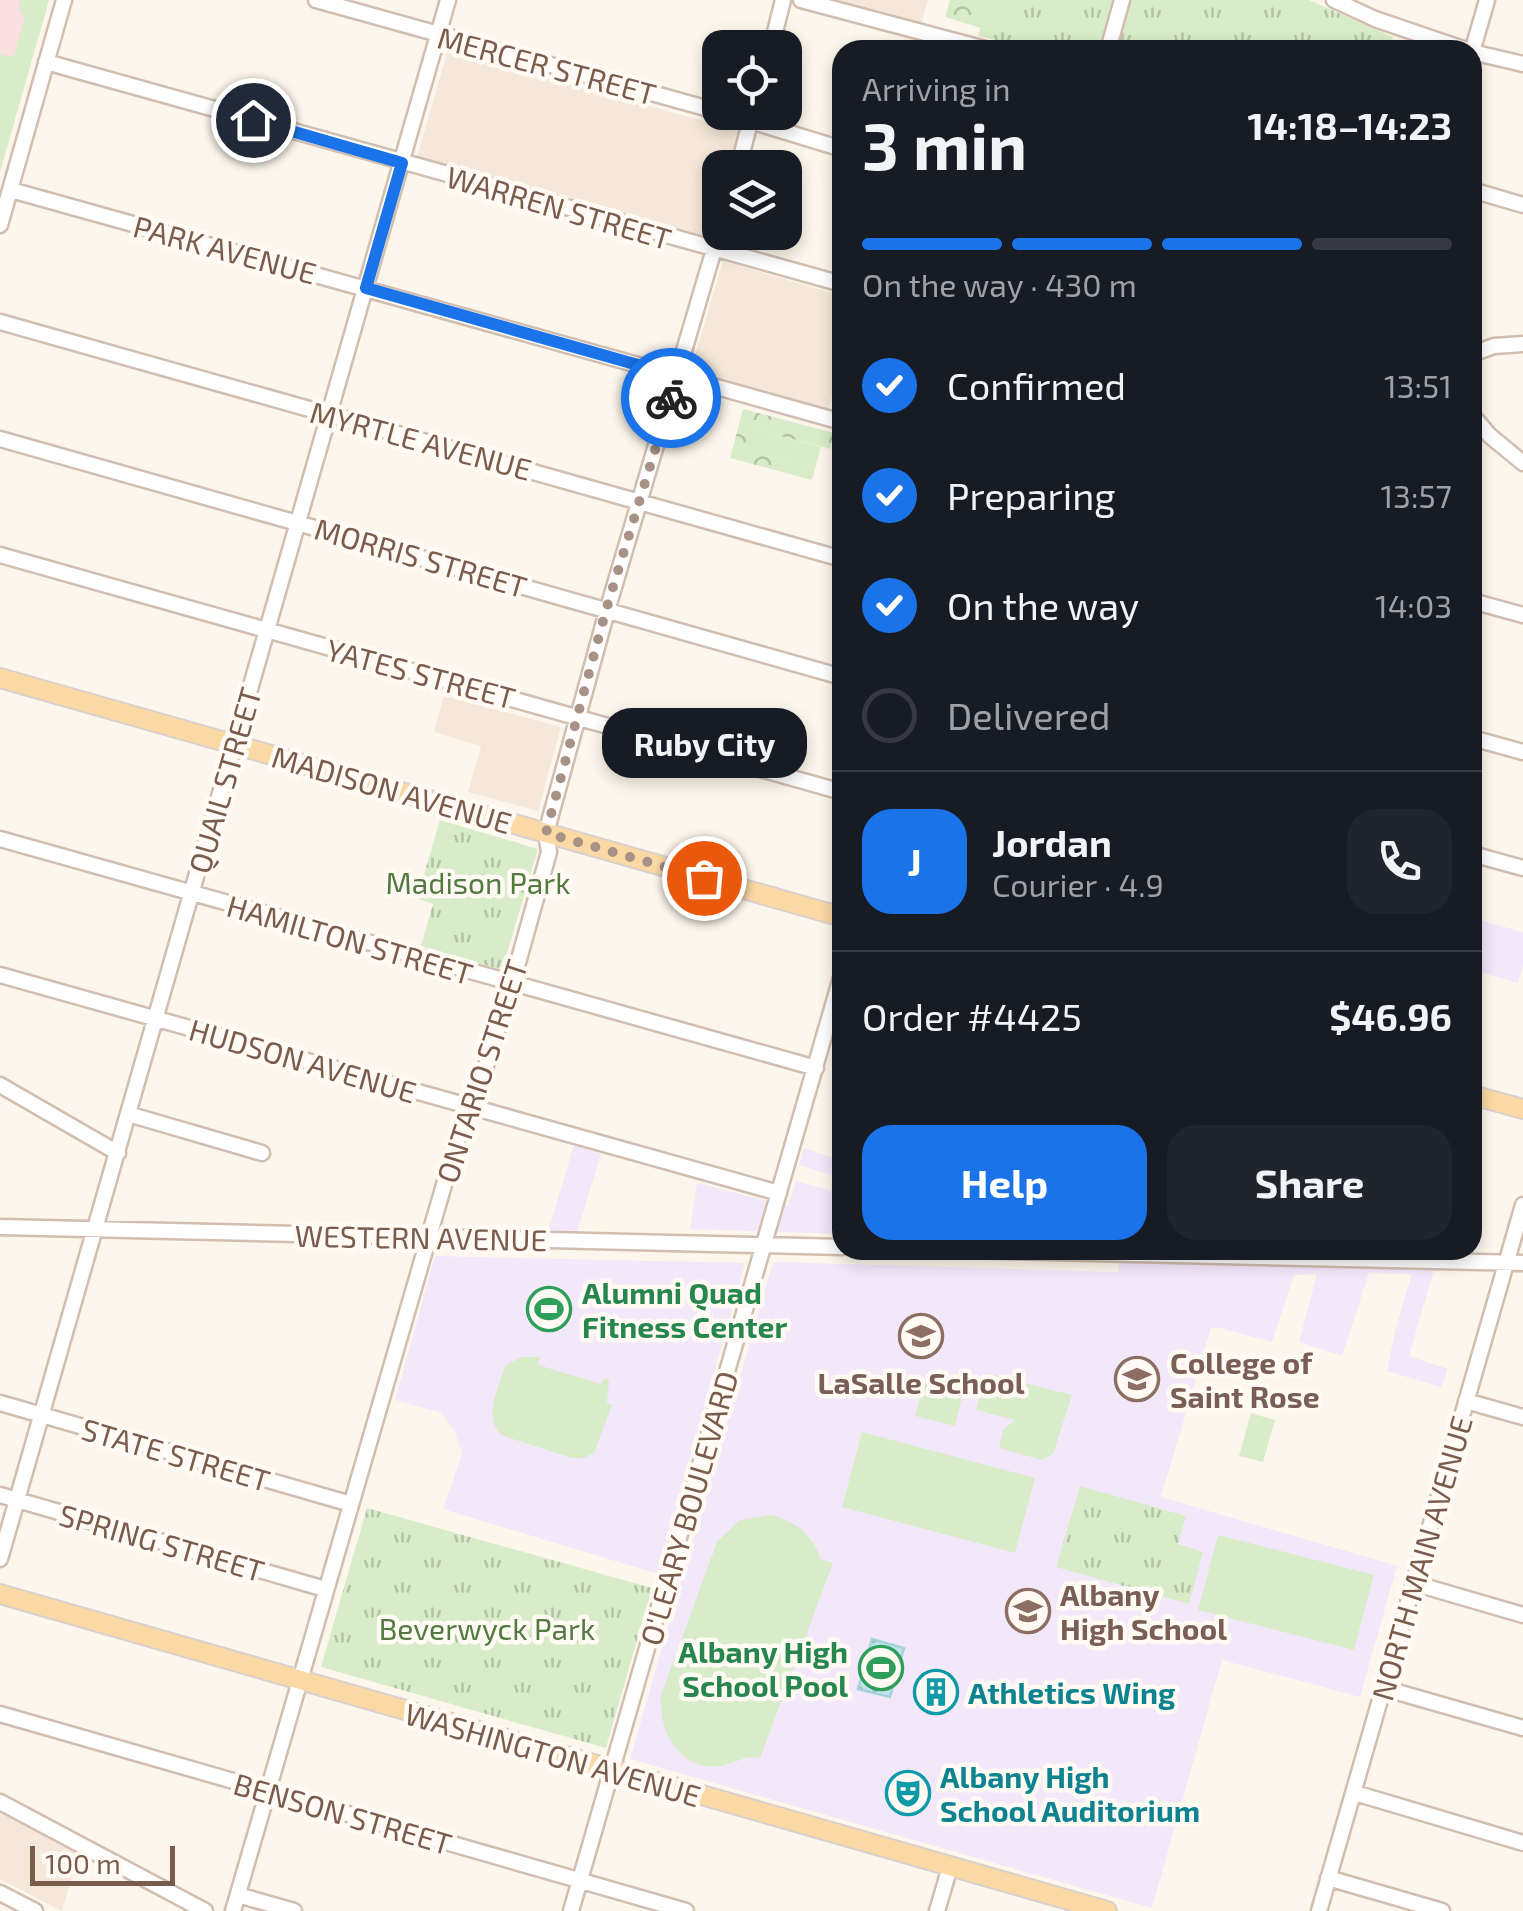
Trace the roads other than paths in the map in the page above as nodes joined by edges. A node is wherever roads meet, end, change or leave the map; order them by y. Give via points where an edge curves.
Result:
1 (64, 0) edge
2 (316, 0) edge
3 (448, 0) edge
4 (783, 0) edge
5 (801, 0) edge
6 (1122, 0) edge
7 (1334, 0) edge
8 (1487, 0) edge
9 (775, 30) edge
10 (438, 35) junction
11 (951, 40) edge
12 (1111, 40) edge
13 (1438, 40) edge
14 (1474, 40) edge
15 (1482, 54) edge
16 (46, 62) junction
17 (1523, 64) edge
18 (702, 107) edge
19 (789, 130) edge
20 (832, 145) edge
21 (402, 163) junction
22 (11, 190) junction
23 (1482, 193) edge
24 (1523, 205) edge
25 (0, 225) edge
26 (714, 251) junction
27 (832, 281) edge
28 (366, 288) junction
29 (0, 322) edge
30 (1523, 344) edge
31 (1482, 350) edge
32 (677, 376) junction
33 (327, 414) junction
34 (832, 419) edge
35 (1482, 426) edge
36 (0, 439) edge
37 (1523, 462) edge
38 (642, 500) junction
39 (298, 522) junction
40 (0, 555) edge
41 (832, 556) edge
42 (1482, 604) edge
43 (606, 610) junction
44 (1523, 616) edge
45 (266, 631) junction
46 (832, 673) edge
47 (0, 678) edge
48 (577, 716) junction
49 (1482, 741) edge
50 (235, 744) junction
51 (1523, 752) edge
52 (832, 789) edge
53 (546, 833) junction
54 (0, 838) edge
55 (1482, 857) edge
56 (1523, 868) edge
57 (192, 894) junction
58 (832, 913) edge
59 (0, 975) edge
60 (512, 984) junction
61 (832, 1010) edge
62 (156, 1019) junction
63 (816, 1068) junction
64 (0, 1085) edge
65 (1482, 1098) edge
66 (469, 1108) junction
67 (1523, 1110) edge
68 (128, 1114) junction
69 (118, 1152) junction
70 (262, 1152) dead end
71 (779, 1193) junction
72 (1523, 1205) edge
73 (0, 1228) edge
74 (96, 1230) junction
75 (427, 1238) junction
76 (763, 1245) junction
77 (832, 1247) edge
78 (1380, 1260) edge
79 (1506, 1263) junction
80 (1523, 1264) edge
81 (1466, 1401) junction
82 (0, 1403) edge
83 (41, 1415) junction
84 (1523, 1418) edge
85 (0, 1495) edge
86 (18, 1500) junction
87 (351, 1504) junction
88 (0, 1559) edge
89 (1413, 1583) junction
90 (325, 1589) junction
91 (0, 1594) edge
92 (1523, 1614) edge
93 (299, 1681) junction
94 (1383, 1688) junction
95 (0, 1714) edge
96 (1523, 1728) edge
97 (612, 1771) junction
98 (1354, 1792) junction
99 (269, 1794) junction
100 (0, 1802) edge
101 (1523, 1843) edge
102 (950, 1866) junction
103 (1328, 1878) junction
104 (580, 1880) junction
105 (0, 1893) edge
106 (238, 1895) junction
107 (35, 1911) edge
108 (205, 1911) edge
109 (233, 1911) edge
110 (294, 1911) edge
111 (571, 1911) edge
112 (686, 1911) edge
113 (936, 1911) edge
114 (1107, 1911) edge
115 (1319, 1911) edge
116 (1442, 1911) edge

1 - 16 street
2 - 10 street, MERCER STREET
3 - 10 street, QUAIL STREET
4 - 9 street
5 - 11 street
6 - 12 street
7 - 13 street
8 - 14 street
10 - 18 street, MERCER STREET
10 - 21 street, QUAIL STREET
15 - 17 street
16 - 21 street, WARREN STREET
16 - 22 street
19 - 20 street, MERCER STREET
21 - 26 street, WARREN STREET
21 - 28 street, QUAIL STREET
22 - 25 street
22 - 28 street, PARK AVENUE
23 - 24 street
26 - 27 street, WARREN STREET
26 - 32 street, ONTARIO STREET
28 - 32 street, PARK AVENUE
28 - 33 street, QUAIL STREET
29 - 33 street, MYRTLE AVENUE
30 - 31 street
32 - 34 street, PARK AVENUE
32 - 38 street, ONTARIO STREET
33 - 38 street, MYRTLE AVENUE
33 - 39 street, QUAIL STREET
35 - 37 street
36 - 39 street, MORRIS STREET
38 - 41 street, MYRTLE AVENUE
38 - 43 street, ONTARIO STREET
39 - 43 street, MORRIS STREET
39 - 45 street, QUAIL STREET
40 - 45 street, YATES STREET
42 - 44 street
43 - 46 street, MORRIS STREET
43 - 48 street, ONTARIO STREET
45 - 48 street, YATES STREET
45 - 50 street, QUAIL STREET
47 - 50 main road, MADISON AVENUE
48 - 52 street, YATES STREET
48 - 53 street, ONTARIO STREET
49 - 51 street
50 - 53 main road, MADISON AVENUE
50 - 57 street, QUAIL STREET
53 - 58 main road, MADISON AVENUE
53 - 60 street, ONTARIO STREET via 549,852
54 - 57 street, HAMILTON STREET
55 - 56 street
57 - 60 street, HAMILTON STREET
57 - 62 street, QUAIL STREET
59 - 62 street, HUDSON AVENUE
60 - 63 street, HAMILTON STREET
60 - 66 street, ONTARIO STREET
61 - 63 street, O'LEARY BOULEVARD
62 - 66 street, HUDSON AVENUE
62 - 68 street, QUAIL STREET
63 - 71 street, O'LEARY BOULEVARD
64 - 69 street
65 - 67 main road
66 - 71 street, HUDSON AVENUE
66 - 75 street, ONTARIO STREET
68 - 69 street, QUAIL STREET
68 - 70 street
69 - 74 street, QUAIL STREET
71 - 76 street, O'LEARY BOULEVARD
72 - 79 street, NORTH MAIN AVENUE
73 - 74 street, WESTERN AVENUE
74 - 75 street, WESTERN AVENUE
74 - 83 street, QUAIL STREET
75 - 76 street, WESTERN AVENUE
75 - 87 street, ONTARIO STREET
76 - 77 street, WESTERN AVENUE
76 - 97 street, O'LEARY BOULEVARD
78 - 79 street
79 - 80 street
79 - 81 street, NORTH MAIN AVENUE
81 - 84 street
81 - 89 street, NORTH MAIN AVENUE
82 - 83 street, STATE STREET
83 - 86 street, QUAIL STREET
83 - 87 street, STATE STREET
85 - 86 street, SPRING STREET
86 - 88 street, QUAIL STREET
86 - 90 street, SPRING STREET
87 - 90 street, ONTARIO STREET
89 - 92 street
89 - 94 street, NORTH MAIN AVENUE
90 - 93 street, ONTARIO STREET
91 - 93 main road, WASHINGTON AVENUE
93 - 97 main road, WASHINGTON AVENUE
93 - 99 street, ONTARIO STREET
94 - 96 street
94 - 98 street, NORTH MAIN AVENUE
95 - 99 street, BENSON STREET
97 - 102 main road, WASHINGTON AVENUE
97 - 104 street, O'LEARY BOULEVARD
98 - 101 street
98 - 103 street, NORTH MAIN AVENUE
99 - 104 street, BENSON STREET
99 - 106 street, ONTARIO STREET
100 - 108 street
102 - 113 street
102 - 114 main road, WASHINGTON AVENUE
103 - 115 street, NORTH MAIN AVENUE
103 - 116 street
104 - 111 street, O'LEARY BOULEVARD
104 - 112 street, BENSON STREET
105 - 107 street
106 - 109 street, ONTARIO STREET
106 - 110 street

